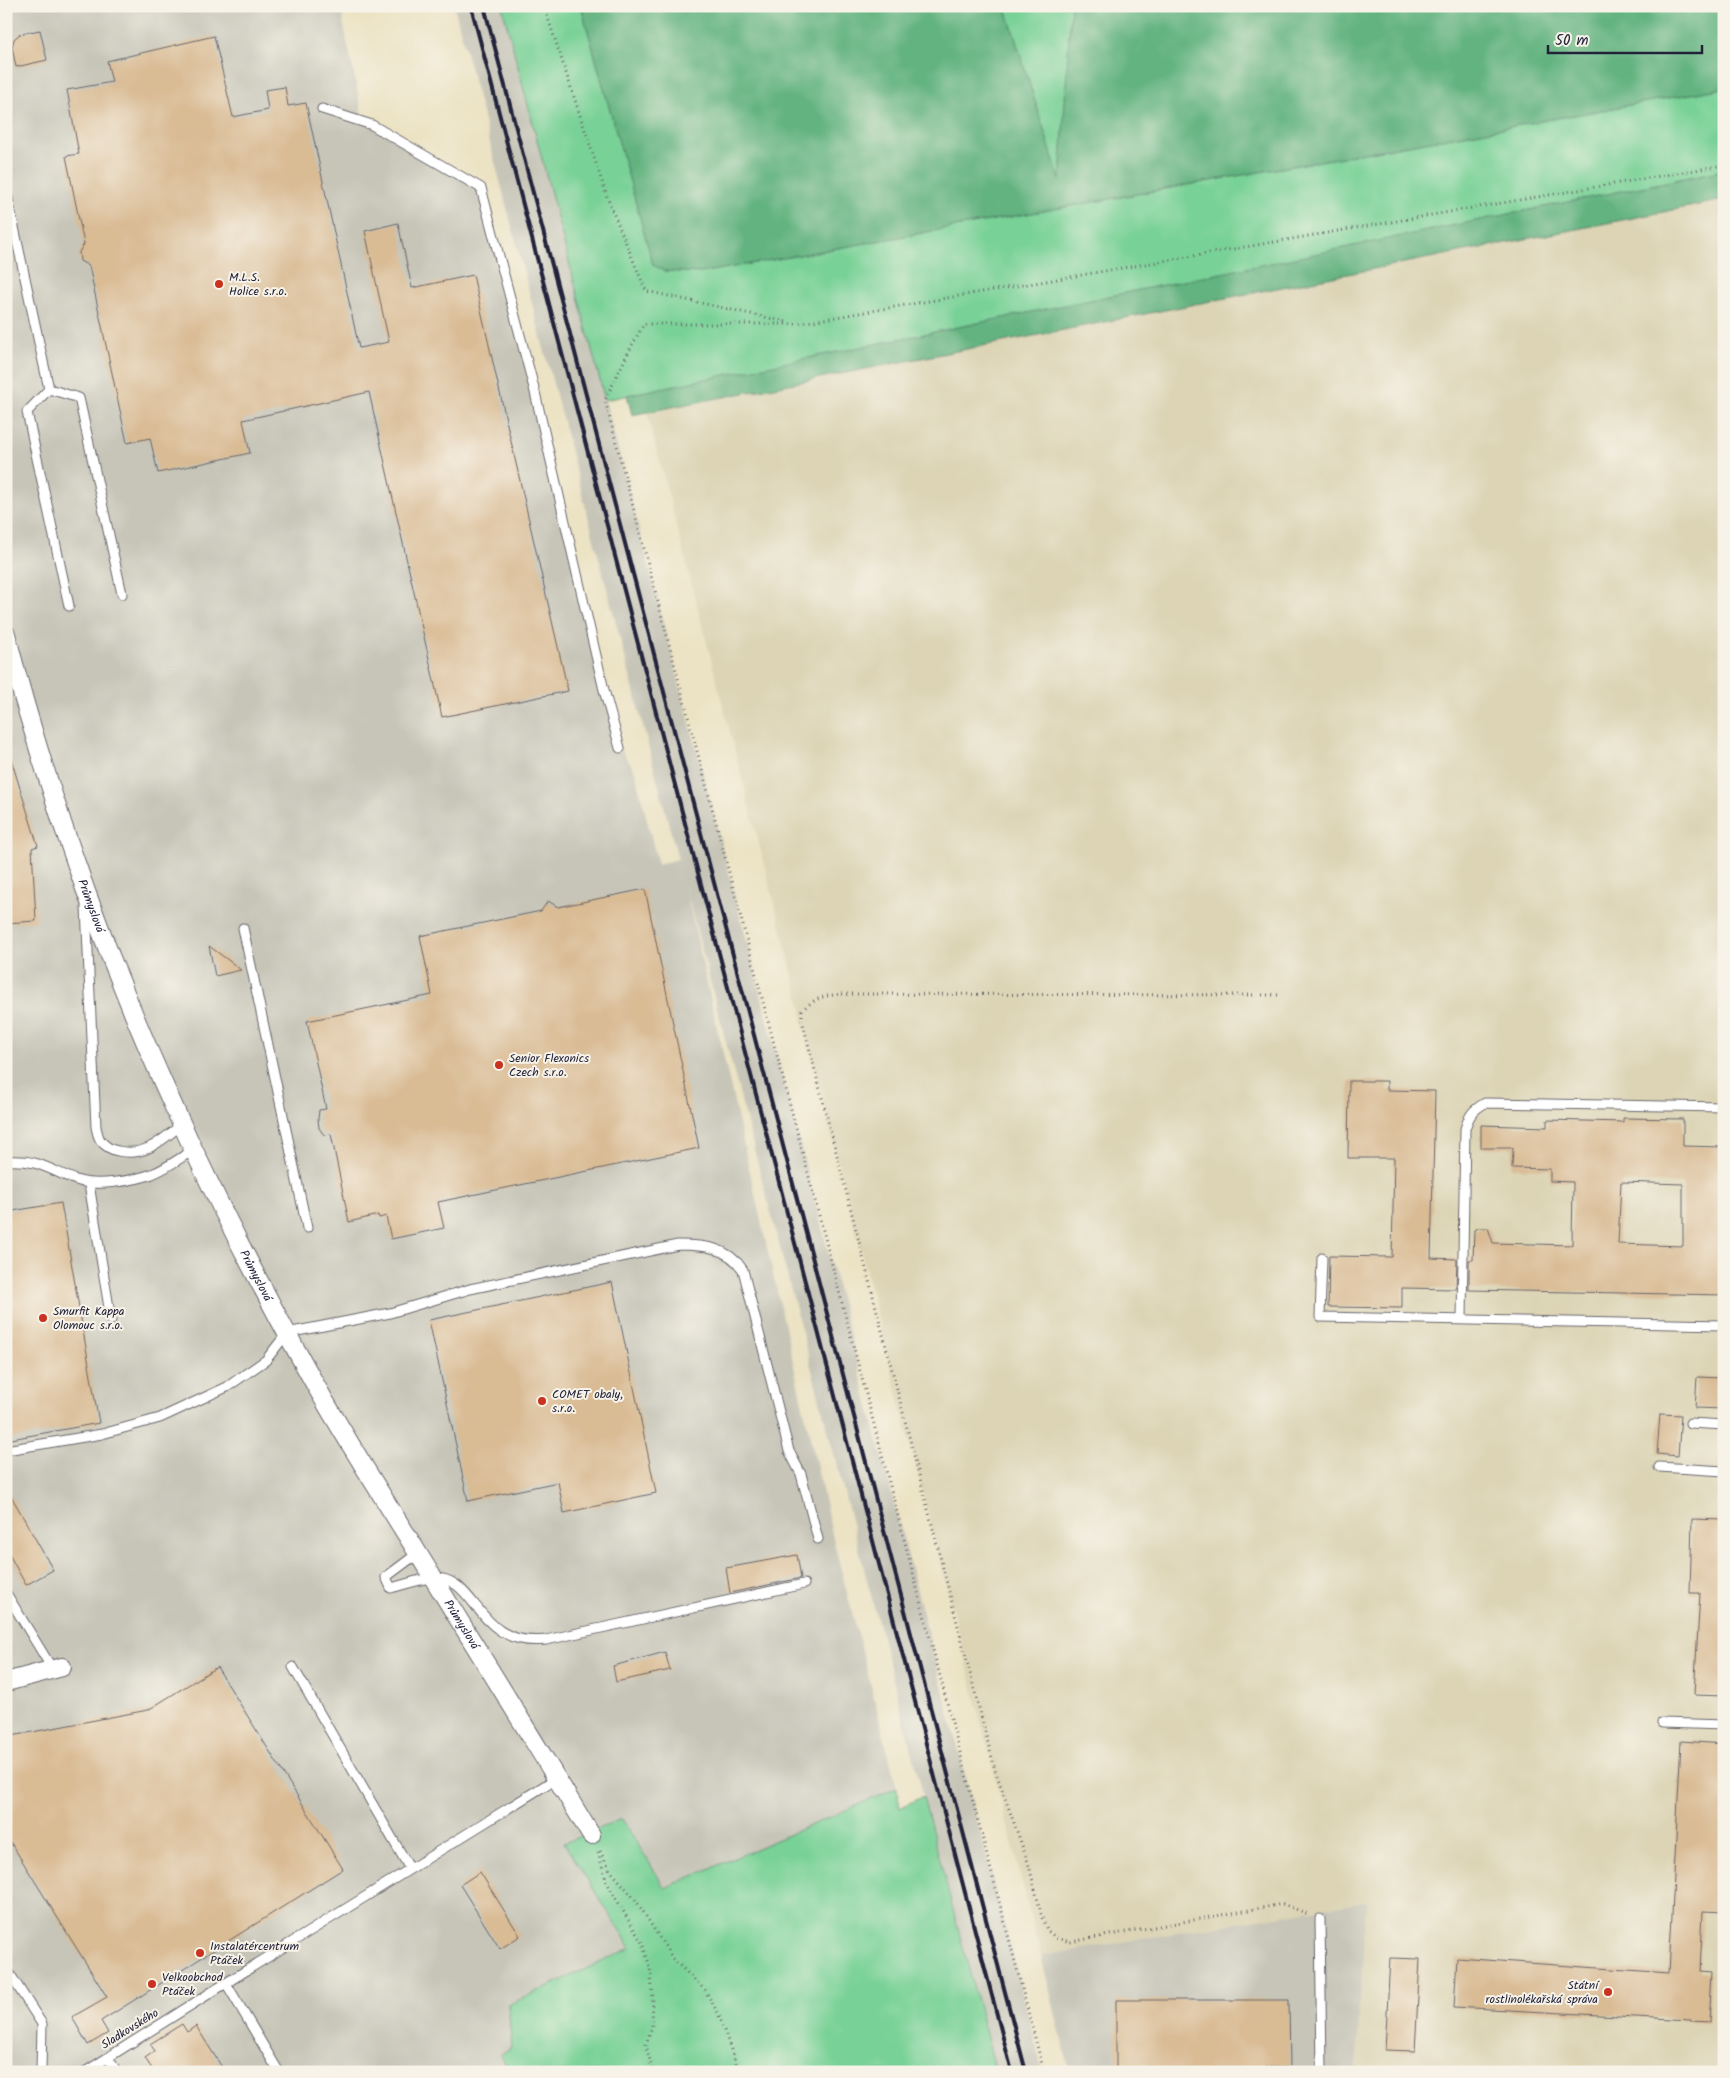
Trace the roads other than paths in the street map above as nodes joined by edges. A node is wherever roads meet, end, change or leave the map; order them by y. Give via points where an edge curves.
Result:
1 (322, 109) dead end
2 (6, 190) edge
3 (49, 389) junction
4 (122, 594) dead end
5 (69, 606) dead end
6 (6, 634) edge
7 (11, 672) edge
8 (620, 748) dead end
9 (85, 892) junction
10 (243, 928) dead end
11 (1724, 1108) edge
12 (181, 1126) junction
13 (193, 1150) junction
14 (6, 1161) edge
15 (89, 1184) junction
16 (307, 1228) dead end
17 (1322, 1258) dead end
18 (111, 1320) dead end
19 (1462, 1320) junction
20 (1724, 1325) edge
21 (287, 1333) junction
22 (1690, 1423) dead end
23 (1724, 1425) edge
24 (6, 1450) edge
25 (1659, 1467) dead end
26 (1724, 1471) edge
27 (818, 1539) dead end
28 (418, 1554) junction
29 (433, 1578) junction
30 (804, 1584) dead end
31 (6, 1593) edge
32 (293, 1667) dead end
33 (58, 1668) joint
34 (6, 1682) edge
35 (1662, 1723) dead end
36 (1724, 1725) edge
37 (557, 1778) junction
38 (591, 1836) road end
39 (410, 1870) junction
40 (1320, 1919) road end
41 (6, 1968) edge
42 (226, 1983) junction
43 (108, 2058) junction
44 (41, 2072) edge
45 (85, 2072) edge
46 (117, 2072) edge
47 (279, 2072) edge
48 (1322, 2072) edge

1 - 8 lane via 372,125 481,188 534,388
2 - 3 lane
3 - 4 lane via 79,398
3 - 5 lane via 27,412
6 - 7 street, Průmyslová
7 - 9 street, Průmyslová
9 - 12 street, Průmyslová
9 - 12 lane via 96,1127 101,1141 112,1150 129,1153 146,1150
10 - 16 lane
11 - 19 lane via 1485,1103 1474,1109 1465,1129
12 - 13 street, Průmyslová
13 - 15 lane via 141,1177
13 - 21 street, Průmyslová
14 - 15 lane via 35,1162
15 - 18 lane
17 - 19 lane via 1320,1317
19 - 20 lane
21 - 24 lane via 266,1360 235,1381 160,1418 102,1434
21 - 27 lane via 390,1313 470,1289 678,1245 701,1245 728,1253 743,1270 789,1451 802,1474
21 - 28 street, Průmyslová
22 - 23 lane
25 - 26 lane
28 - 29 street, Průmyslová
28 - 29 lane via 386,1577 391,1588
29 - 30 lane via 456,1584 494,1628 515,1639 527,1641 546,1640
29 - 37 street, Průmyslová
31 - 33 lane
32 - 39 lane
33 - 34 street
35 - 36 lane
37 - 38 street, Průmyslová
37 - 39 lane, Sladkovského
39 - 42 lane, Sladkovského
40 - 48 lane
41 - 44 lane via 42,2024
42 - 43 lane, Sladkovského
42 - 47 lane
43 - 45 lane, Sladkovského
43 - 46 lane

